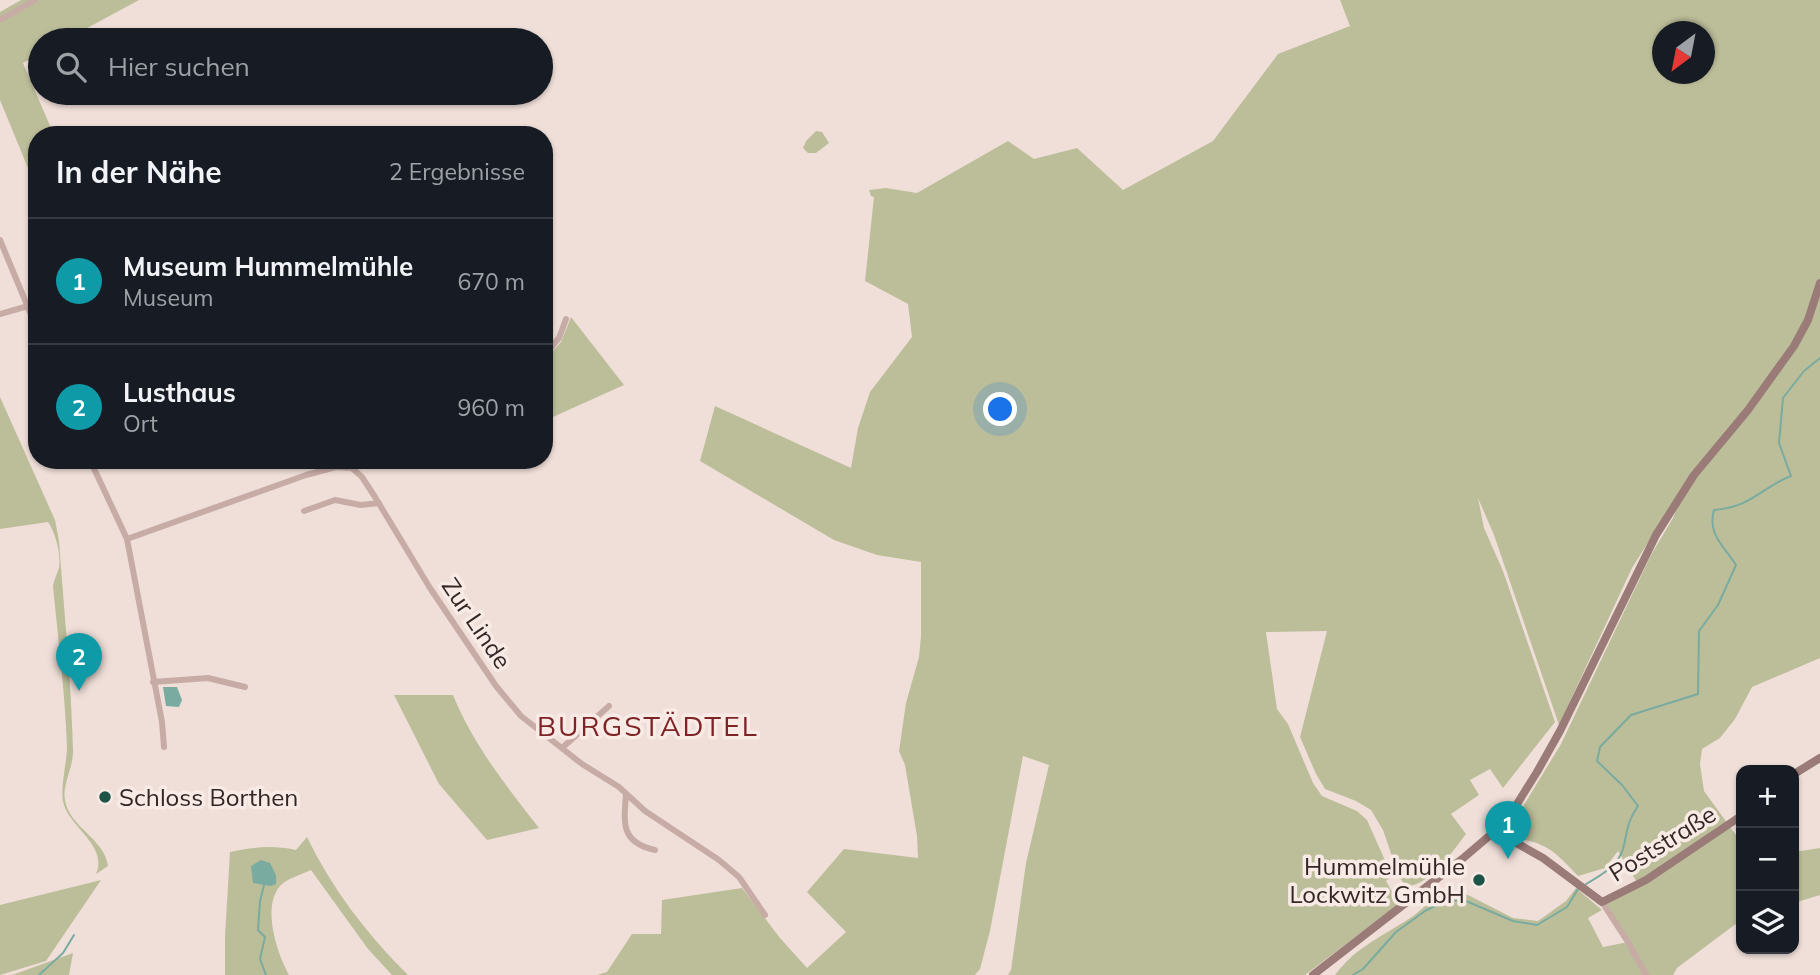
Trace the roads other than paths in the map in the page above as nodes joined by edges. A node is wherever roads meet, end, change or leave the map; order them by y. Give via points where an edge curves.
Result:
1 (35, 0) edge
2 (0, 20) edge
3 (0, 240) edge
4 (1820, 283) edge
5 (28, 306) joint
6 (0, 314) edge
7 (566, 319) dead end
8 (553, 345) edge
9 (94, 469) edge
10 (328, 469) edge
11 (353, 469) edge
12 (379, 503) junction
13 (304, 511) dead end
14 (127, 539) junction
15 (153, 682) junction
16 (245, 687) dead end
17 (609, 706) dead end
18 (164, 747) dead end
19 (562, 748) junction
20 (1820, 758) edge
21 (1799, 771) edge
22 (626, 794) junction
23 (1736, 819) edge
24 (1495, 831) junction
25 (655, 850) dead end
26 (1602, 902) junction
27 (765, 915) dead end
28 (1313, 975) edge
29 (1646, 975) edge

1 - 2 street
3 - 5 street
4 - 24 main road via 1794,346 1694,475 1656,535 1537,772
5 - 6 street
7 - 8 street
9 - 14 street
10 - 14 street
11 - 12 street, Zur Linde
12 - 13 street via 335,500
12 - 19 street, Zur Linde via 496,686 521,716
14 - 15 street
15 - 16 street via 208,678
15 - 18 street
17 - 19 street
19 - 22 street, Zur Linde
20 - 21 main road
22 - 25 street via 627,833 643,847
22 - 27 street, Zur Linde via 739,877
23 - 26 main road, Poststraße via 1646,880
24 - 26 main road via 1543,858
24 - 28 main road
26 - 29 street

